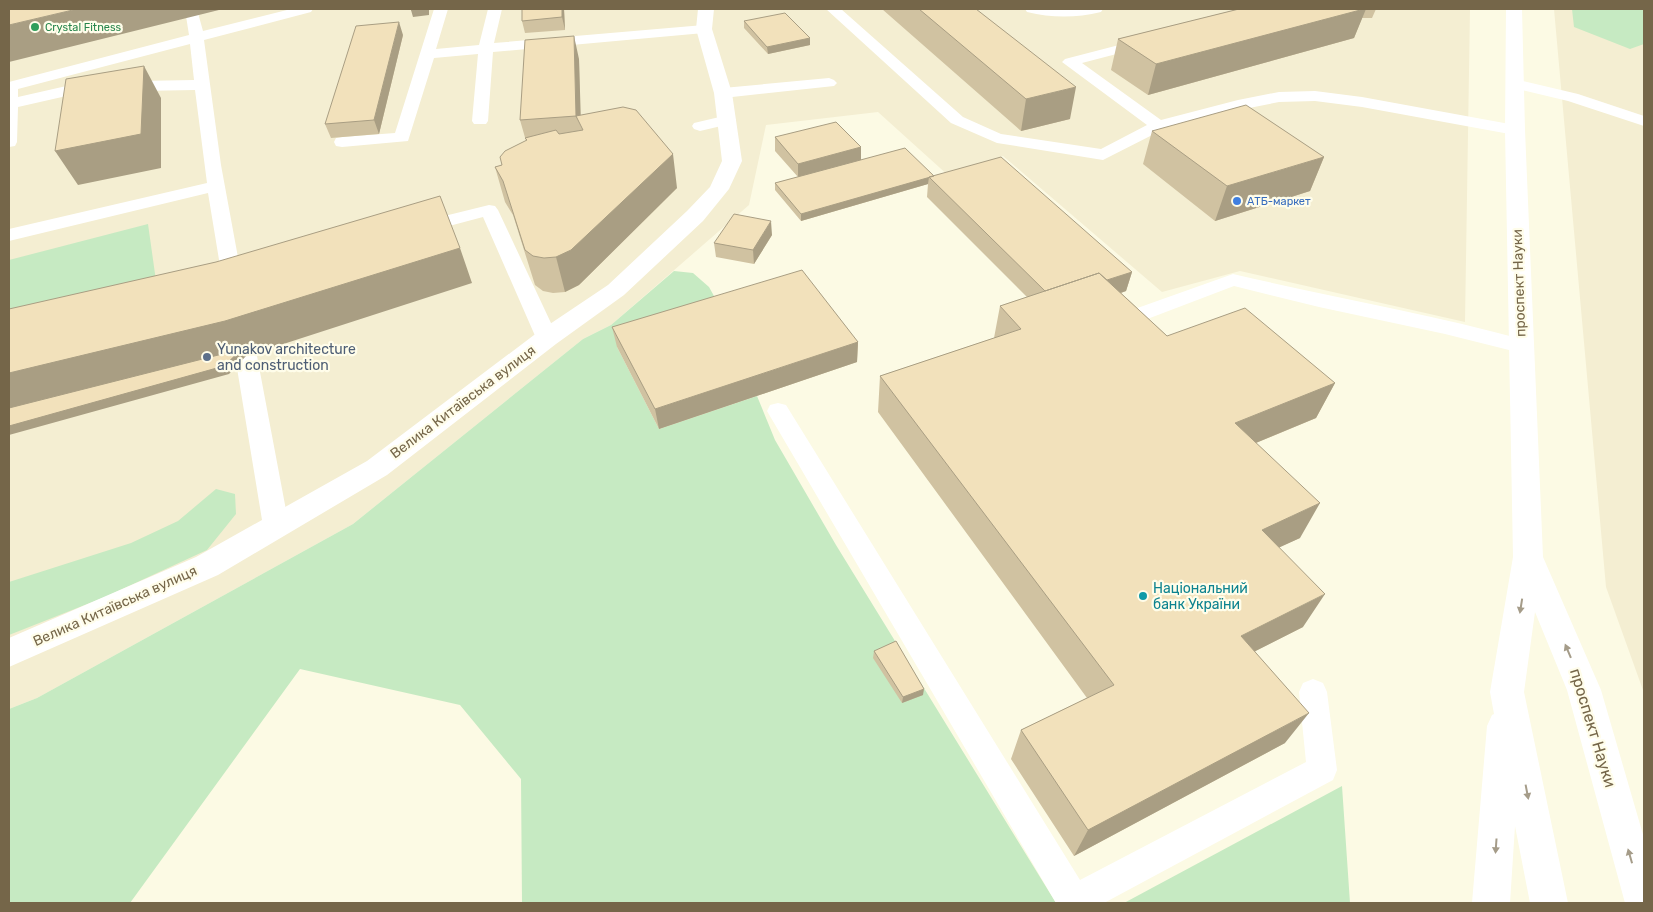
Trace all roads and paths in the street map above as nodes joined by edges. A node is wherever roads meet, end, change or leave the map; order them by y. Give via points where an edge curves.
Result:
1 (306, 9) edge
2 (440, 9) edge
3 (495, 9) edge
4 (833, 9) edge
5 (1032, 9) edge
6 (1096, 9) edge
7 (1514, 9) edge
8 (193, 16) dead end
9 (705, 19) edge
10 (197, 37) junction
11 (1164, 37) edge
12 (486, 48) junction
13 (427, 54) junction
14 (829, 83) dead end
15 (1514, 84) junction
16 (203, 85) junction
17 (10, 86) edge
18 (723, 93) junction
19 (10, 104) junction
20 (728, 120) junction
21 (480, 121) dead end
22 (1644, 121) edge
23 (700, 126) dead end
24 (1158, 126) junction
25 (1515, 130) junction
26 (9, 142) edge
27 (342, 142) edge
28 (216, 186) junction
29 (404, 232) edge
30 (9, 235) edge
31 (209, 287) edge
32 (1122, 321) edge
33 (547, 338) junction
34 (1521, 346) junction
35 (246, 356) edge
36 (778, 411) dead end
37 (276, 526) junction
38 (1528, 558) junction
39 (9, 653) edge
40 (1313, 692) dead end
41 (1507, 692) junction
42 (1075, 902) edge
43 (1491, 903) edge
44 (1549, 903) edge
45 (1644, 903) edge

1 - 10 lane
2 - 13 lane
3 - 12 lane
4 - 24 lane via 957,120 997,138 1104,155
5 - 6 lane via 1066,13
7 - 15 main road, проспект Науки
8 - 10 lane
9 - 12 lane
9 - 18 main road, Велика Китаївська вулиця
10 - 16 lane
10 - 17 lane
11 - 24 lane via 1070,62
12 - 13 lane
12 - 21 lane
13 - 27 lane via 402,137
14 - 18 lane
15 - 22 lane via 1572,96
15 - 25 main road, проспект Науки
16 - 19 lane via 84,87
16 - 28 lane via 207,138
17 - 19 lane
18 - 20 main road, Велика Китаївська вулиця
19 - 26 lane
20 - 23 lane
20 - 33 main road, Велика Китаївська вулиця via 732,161 718,189 695,216 616,290
24 - 25 lane via 1279,97 1315,96
25 - 34 main road, проспект Науки
28 - 30 lane
28 - 31 lane via 239,284
29 - 33 lane via 489,210
32 - 34 lane via 1233,280
33 - 37 main road, Велика Китаївська вулиця via 376,468
34 - 38 main road, проспект Науки
35 - 37 lane
36 - 42 lane
37 - 39 main road, Велика Китаївська вулиця via 207,566
38 -> 41 main road, проспект Науки
45 -> 38 main road, проспект Науки via 1584,690
40 - 42 lane via 1322,770
41 -> 43 main road
41 -> 44 main road, проспект Науки

